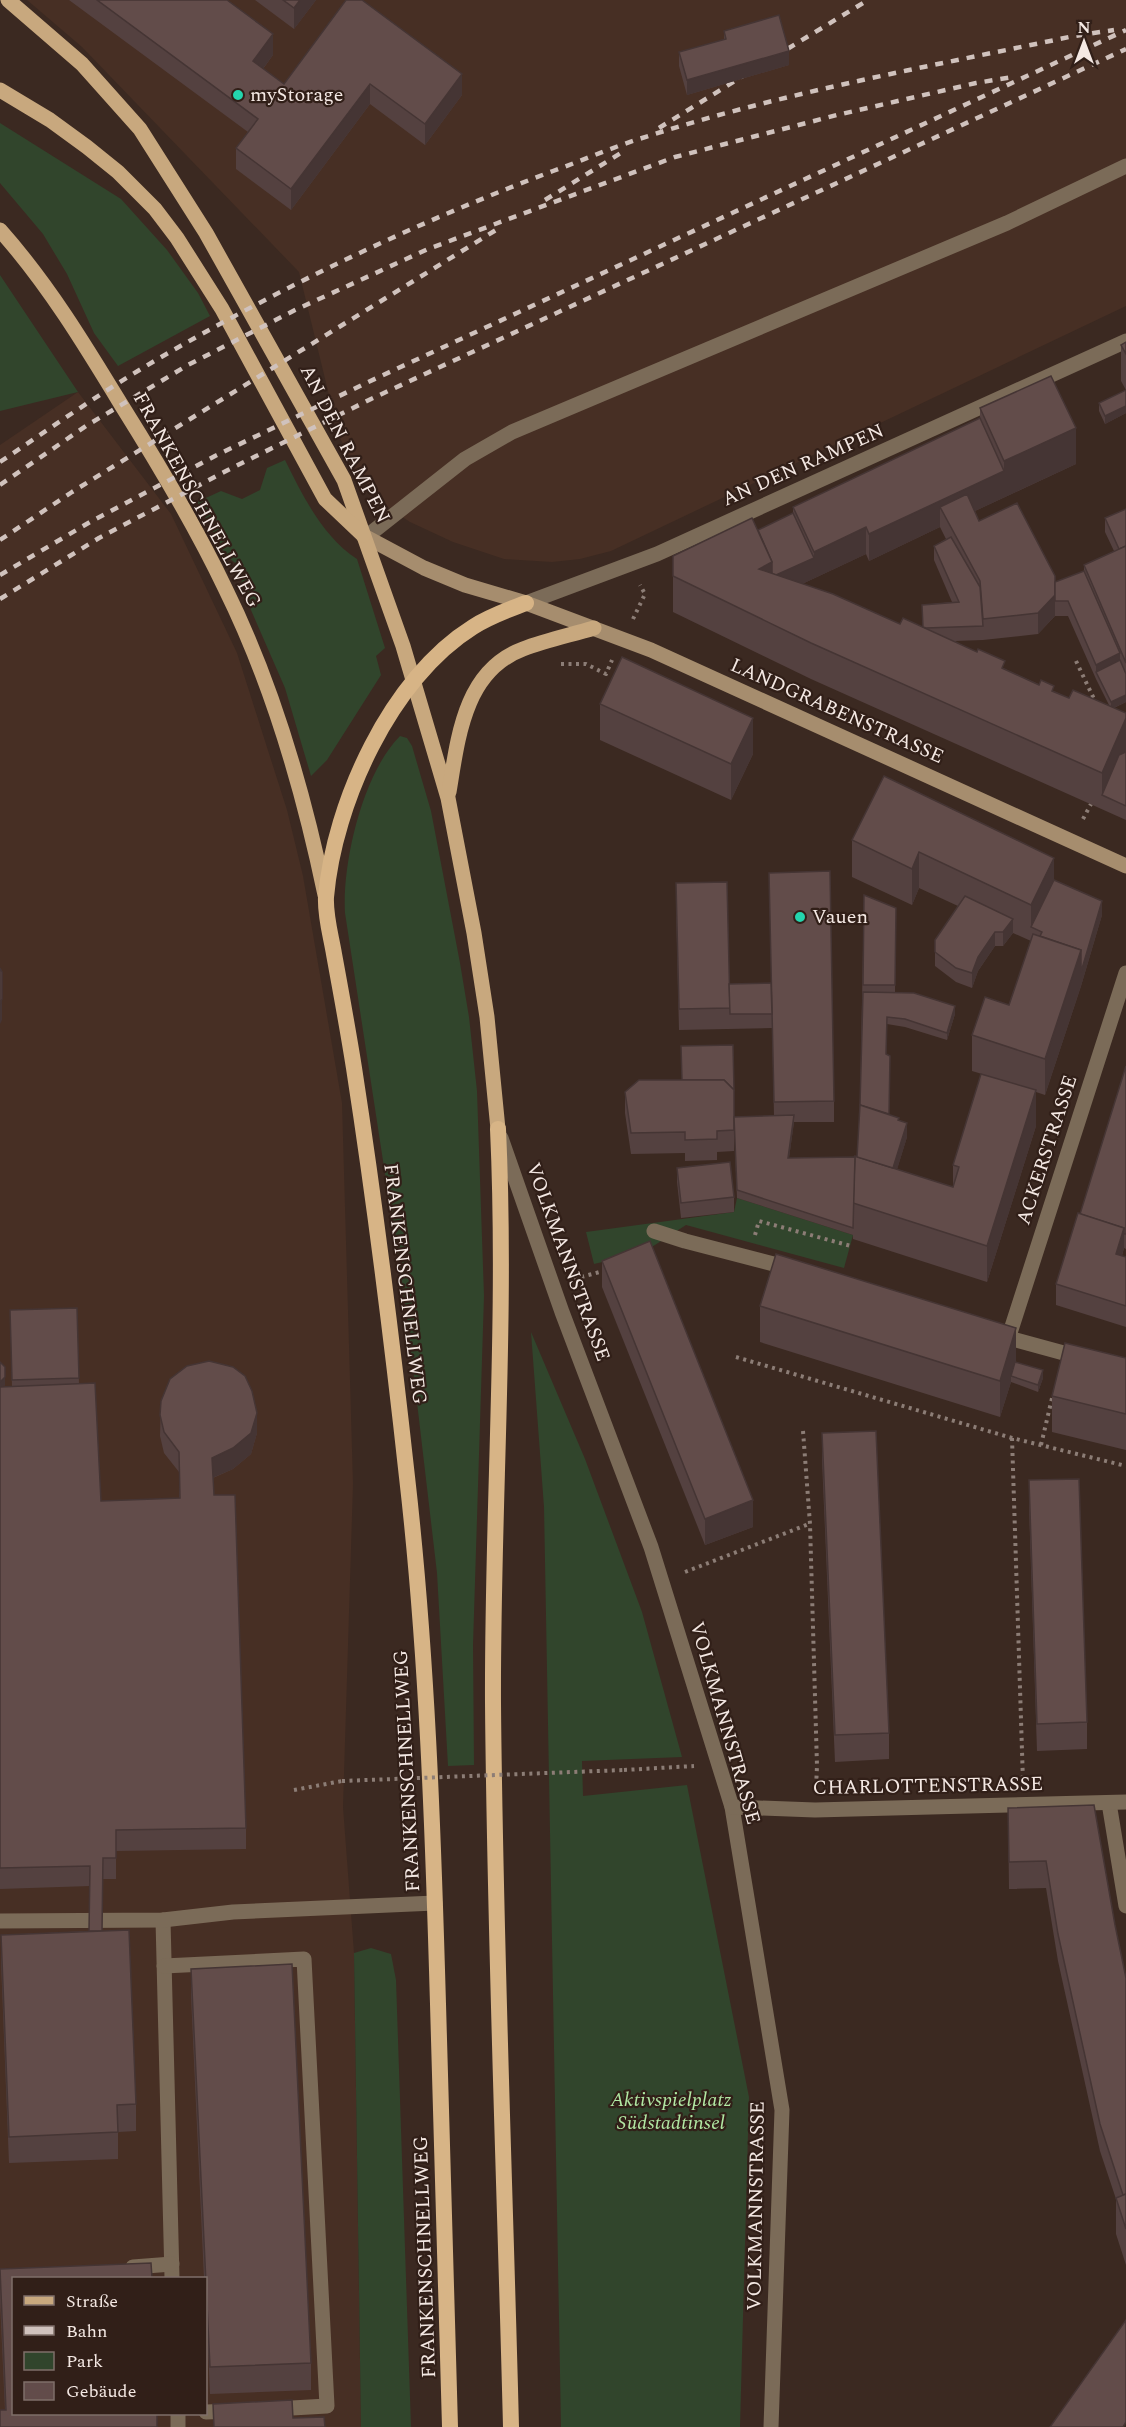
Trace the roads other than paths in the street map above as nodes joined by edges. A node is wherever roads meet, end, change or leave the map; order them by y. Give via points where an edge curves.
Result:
1 (8, 0) edge
2 (0, 90) edge
3 (1126, 166) edge
4 (0, 230) edge
5 (1126, 341) edge
6 (366, 537) junction
7 (526, 603) junction
8 (594, 628) junction
9 (414, 681) junction
10 (448, 798) junction
11 (1126, 866) edge
12 (326, 901) junction
13 (1126, 974) edge
14 (498, 1129) junction
15 (654, 1231) dead end
16 (806, 1273) edge
17 (986, 1331) edge
18 (1008, 1339) junction
19 (1095, 1361) edge
20 (1126, 1802) edge
21 (1108, 1803) junction
22 (732, 1807) junction
23 (435, 1903) junction
24 (1126, 1906) edge
25 (163, 1920) junction
26 (0, 1921) edge
27 (164, 1966) junction
28 (114, 2268) edge
29 (172, 2271) edge
30 (207, 2412) edge
31 (450, 2427) edge
32 (511, 2427) edge
33 (771, 2427) edge

1 - 6 main road, AN DEN RAMPEN via 82,64 140,129 160,158 335,463
2 - 6 main road via 87,147 155,209 222,309 325,499
3 - 6 street via 1007,223 512,432 465,459
4 - 12 main road, FRANKENSCHNELLWEG via 46,287 88,351 173,491 225,588 293,761
5 - 7 street, AN DEN RAMPEN via 657,554
6 - 7 main road, AN DEN RAMPEN via 465,585
6 - 9 main road
7 - 8 main road, LANDGRABENSTRASSE
7 - 9 highway via 473,627 441,652
8 - 10 main road via 521,649 495,664 485,675 468,702
8 - 11 main road, LANDGRABENSTRASSE via 651,650
9 - 10 main road
9 - 12 highway via 370,748 354,786 336,844
10 - 14 main road via 487,1017
12 - 23 highway, FRANKENSCHNELLWEG via 375,1208 409,1491 422,1645
13 - 18 street, ACKERSTRASSE
14 - 22 street, VOLKMANNSTRASSE via 651,1547
14 - 32 highway via 501,1296 493,1702
15 - 16 street
17 - 18 street
18 - 19 street
20 - 21 street, CHARLOTTENSTRASSE
21 - 22 street, CHARLOTTENSTRASSE via 815,1810
21 - 24 street
22 - 33 street, VOLKMANNSTRASSE via 783,2110
23 - 25 street via 233,1912
23 - 31 highway, FRANKENSCHNELLWEG
25 - 26 street
25 - 27 street
27 - 29 street
27 - 30 street via 304,1959 327,2406
28 - 29 street

